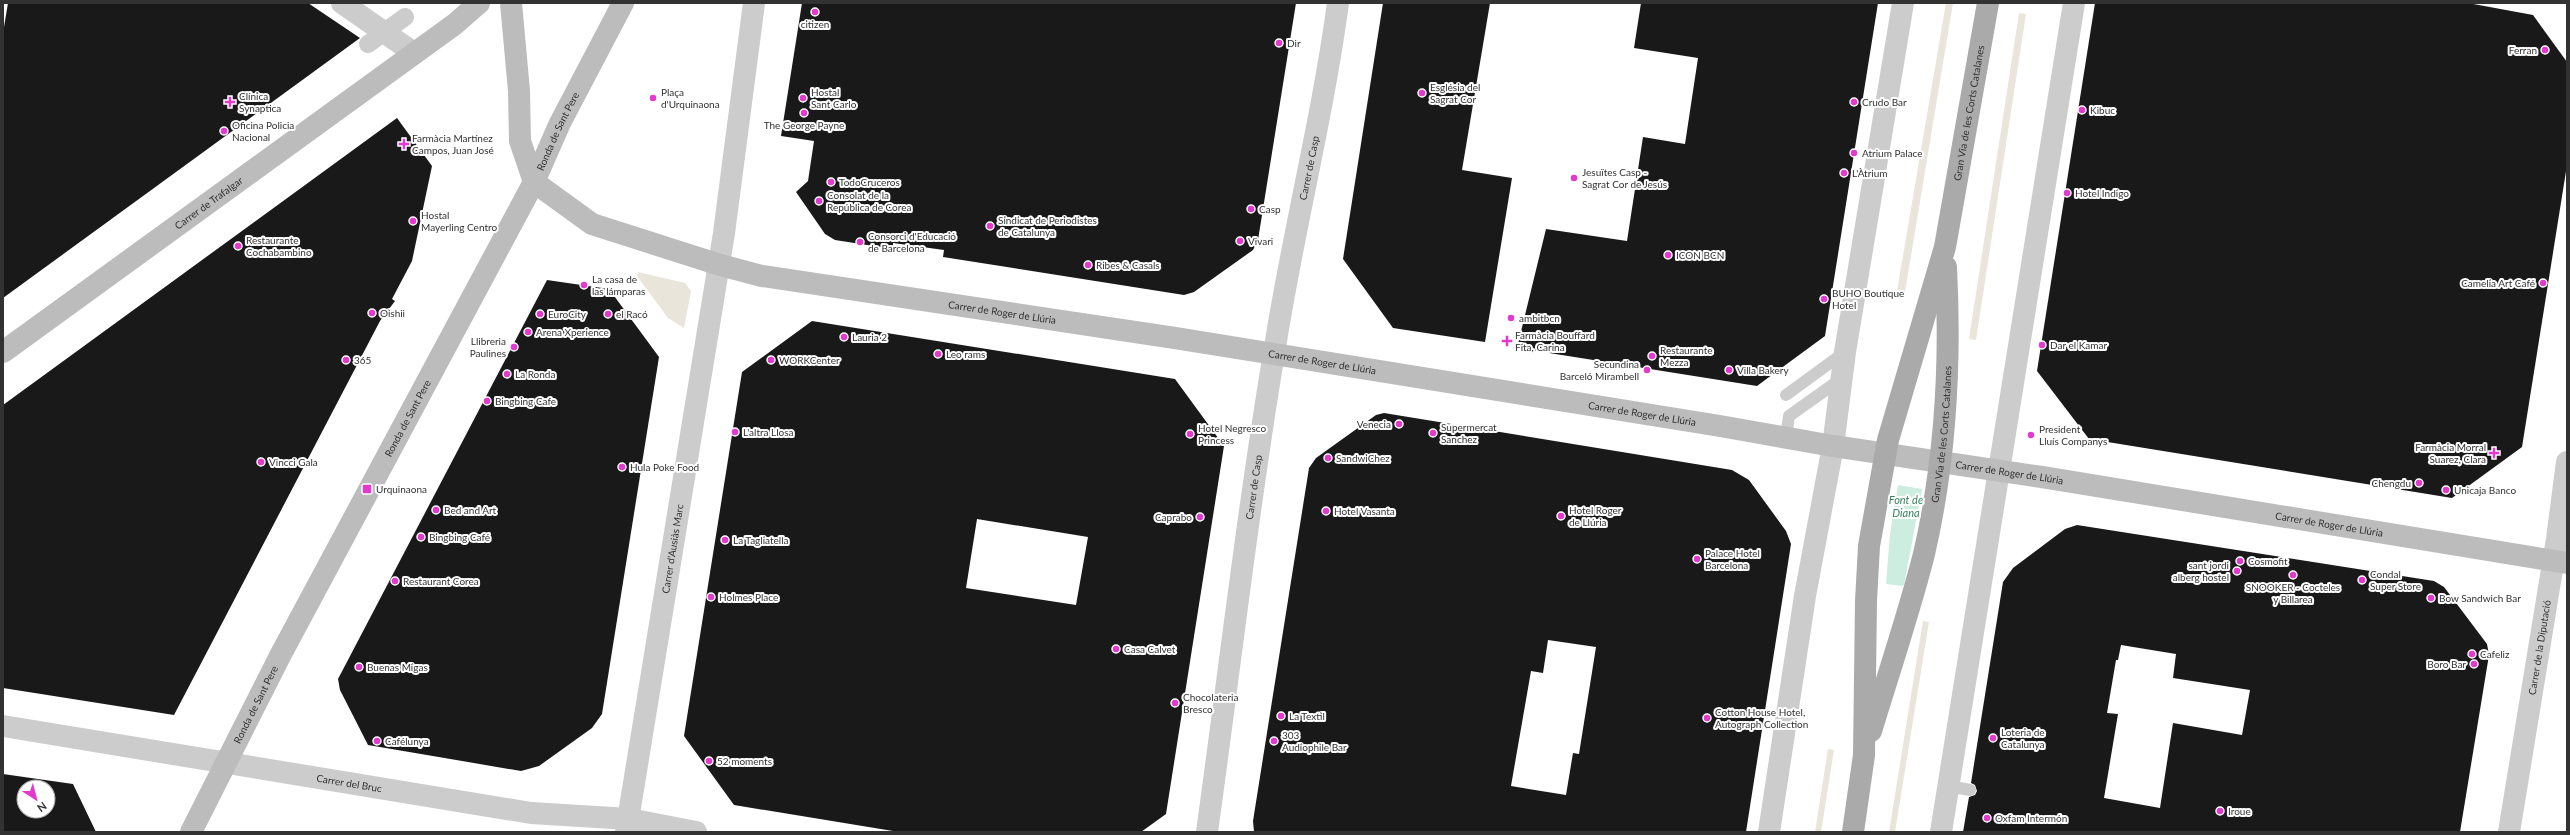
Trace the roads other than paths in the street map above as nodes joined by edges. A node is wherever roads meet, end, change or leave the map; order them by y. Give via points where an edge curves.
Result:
1 (342, 3) edge
2 (479, 3) edge
3 (511, 3) edge
4 (623, 3) edge
5 (754, 3) edge
6 (1338, 3) edge
7 (1902, 3) edge
8 (1988, 3) edge
9 (2074, 3) edge
10 (405, 17) dead end
11 (376, 38) junction
12 (414, 53) junction
13 (534, 182) junction
14 (1945, 247) junction
15 (717, 264) junction
16 (3, 352) edge
17 (1845, 352) junction
18 (1274, 354) junction
19 (1841, 379) junction
20 (1786, 395) dead end
21 (1786, 438) junction
22 (1833, 446) junction
23 (1885, 454) junction
24 (1940, 462) junction
25 (2567, 462) edge
26 (2000, 471) junction
27 (2560, 562) edge
28 (3, 726) edge
29 (1864, 755) junction
30 (227, 763) junction
31 (1948, 786) junction
32 (1970, 790) dead end
33 (627, 825) edge
34 (191, 832) edge
35 (696, 832) edge
36 (1207, 832) edge
37 (1769, 832) edge
38 (1853, 832) edge
39 (1941, 832) edge
40 (2509, 832) edge

1 - 11 street
2 - 12 main road
3 - 13 main road via 519,91 520,141
4 - 13 main road, Ronda de Sant Pere via 560,123
5 - 15 street via 724,233
6 - 18 street, Carrer de Casp via 1331,56
7 - 17 street
8 - 14 main road, Gran Via de les Corts Catalanes
9 - 26 street
10 - 11 street
11 - 12 street
12 - 16 main road, Carrer de Trafalgar
13 - 15 main road via 592,224
13 - 30 main road, Ronda de Sant Pere via 281,654
14 - 23 main road, Gran Via de les Corts Catalanes
14 - 24 main road, Gran Via de les Corts Catalanes via 1950,347
15 - 18 main road, Carrer de Roger de Llúria via 762,276
15 - 33 street, Carrer d'Ausiàs Marc
17 - 19 street
17 - 20 lane
18 - 21 main road, Carrer de Roger de Llúria
18 - 36 street, Carrer de Casp via 1244,550
19 - 21 lane via 1789,416
19 - 22 street
21 - 22 main road, Carrer de Roger de Llúria
22 - 23 main road, Carrer de Roger de Llúria
22 - 37 street via 1805,596
23 - 24 main road, Carrer de Roger de Llúria
23 - 29 main road, Gran Via de les Corts Catalanes via 1869,546
24 - 26 main road, Carrer de Roger de Llúria
24 - 29 main road, Gran Via de les Corts Catalanes via 1924,553
25 - 27 street, Carrer de la Diputació
26 - 27 main road, Carrer de Roger de Llúria
26 - 31 street
27 - 40 street, Carrer de la Diputació
28 - 30 street, Carrer del Bruc
29 - 38 main road, Gran Via de les Corts Catalanes
30 - 33 street, Carrer del Bruc via 531,813
30 - 34 main road, Ronda de Sant Pere
31 - 32 lane
31 - 39 street
33 - 35 street, Carrer del Bruc

